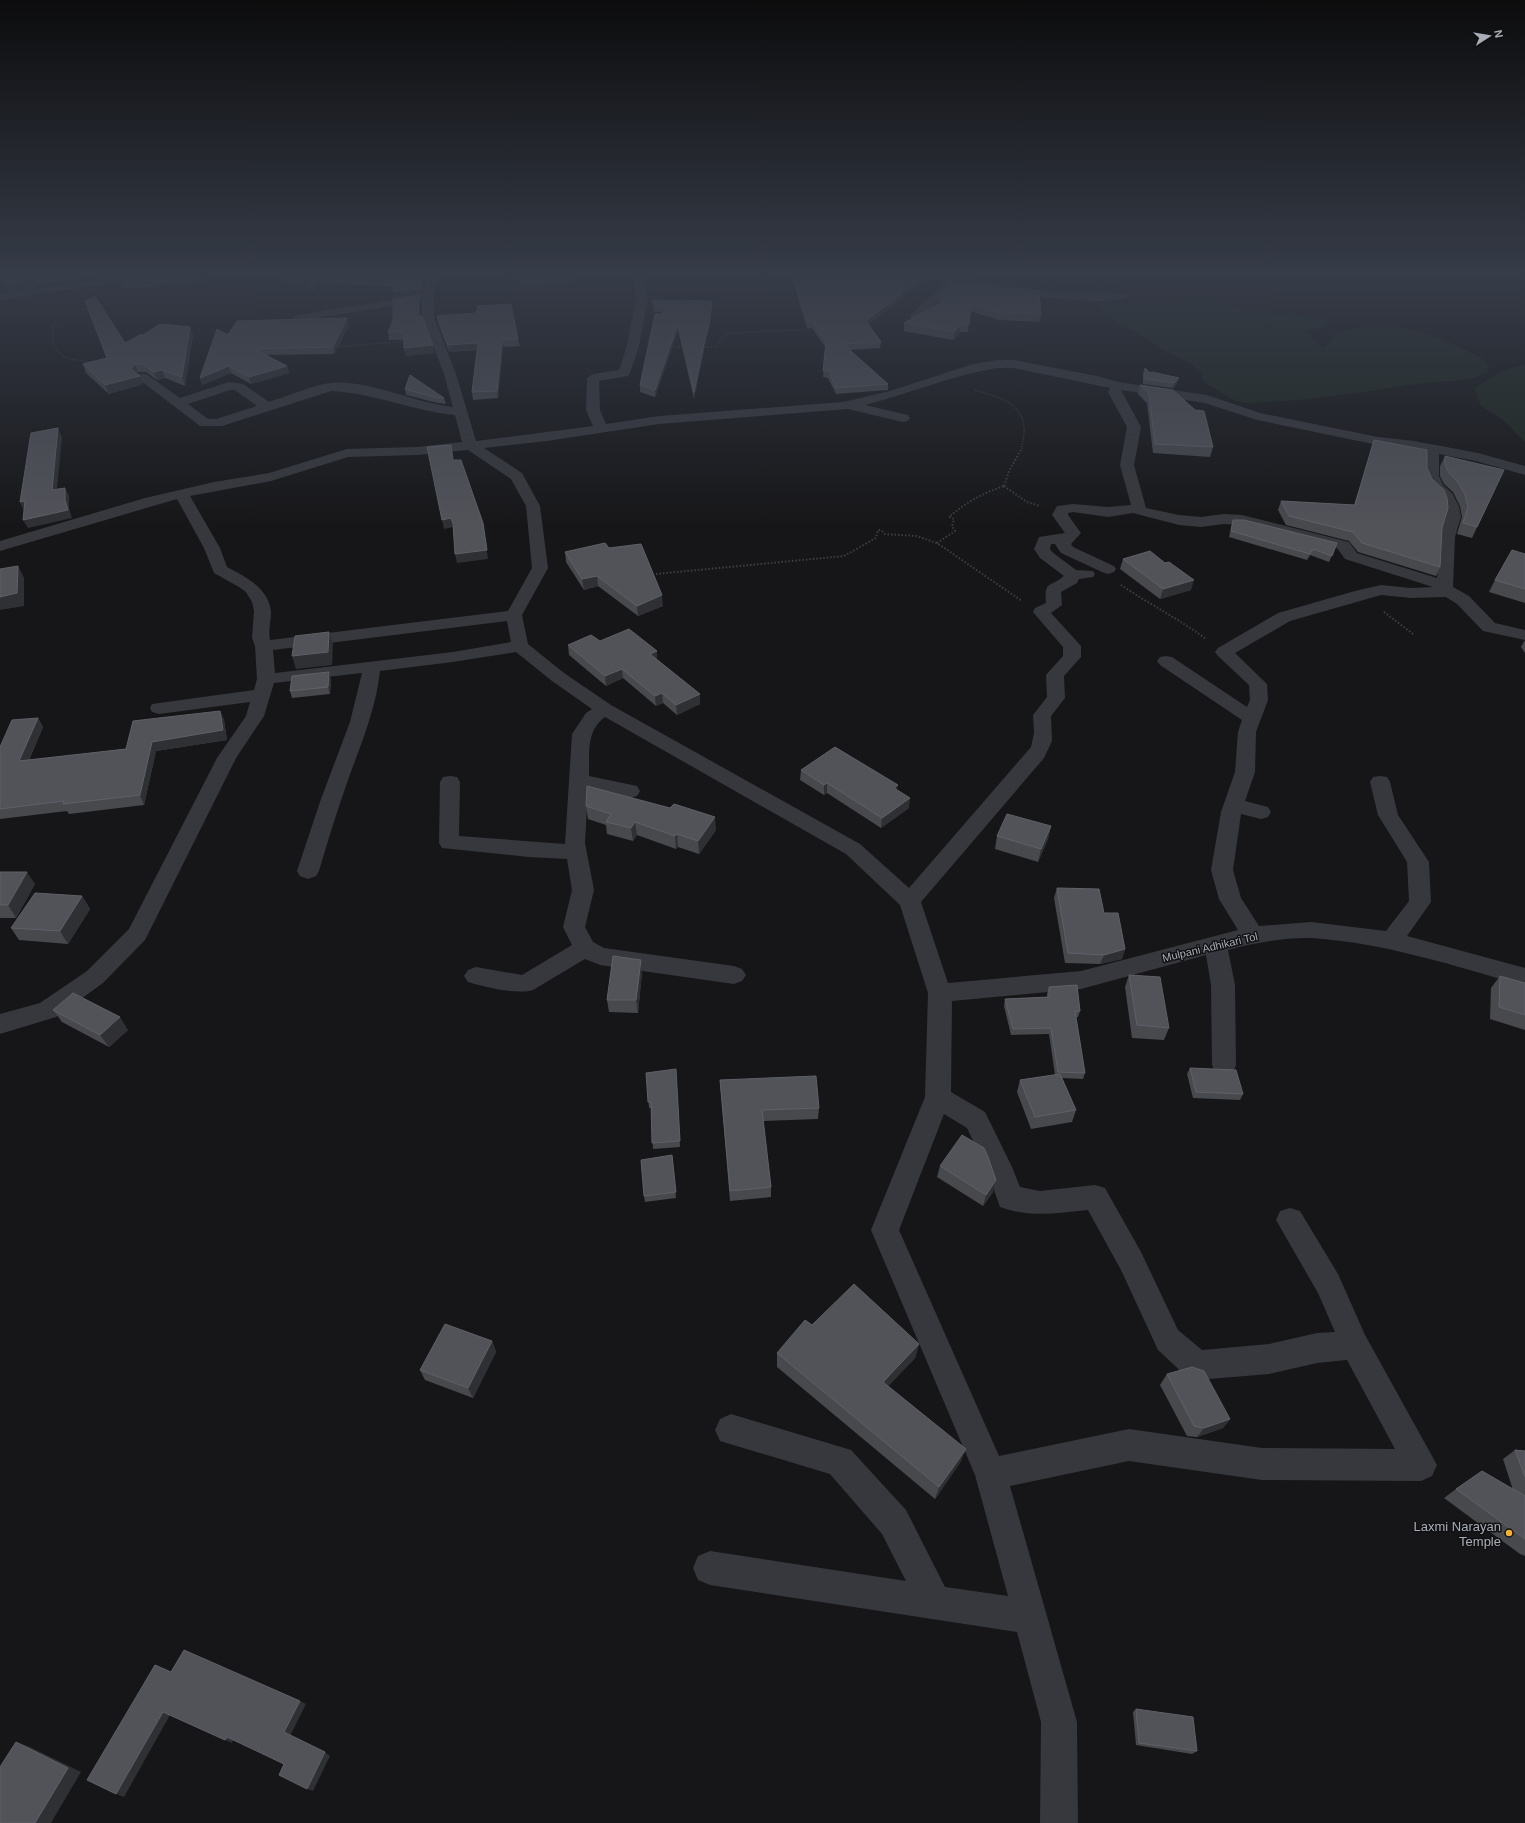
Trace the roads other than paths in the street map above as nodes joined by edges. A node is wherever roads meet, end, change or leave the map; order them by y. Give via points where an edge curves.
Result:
1 (443, 357) edge
2 (629, 357) edge
3 (142, 377) dead end
4 (1117, 386) junction
5 (179, 403) junction
6 (844, 406) junction
7 (268, 407) junction
8 (460, 412) junction
9 (903, 418) dead end
10 (601, 429) junction
11 (470, 445) junction
12 (1432, 448) junction
13 (1525, 471) edge
14 (181, 493) junction
15 (1134, 509) junction
16 (1068, 538) junction
17 (0, 546) edge
18 (1073, 575) junction
19 (1445, 587) junction
20 (514, 615) junction
21 (1525, 635) edge
22 (264, 646) junction
23 (520, 646) junction
24 (1166, 661) dead end
25 (372, 666) junction
26 (263, 687) junction
27 (159, 708) dead end
28 (604, 709) junction
29 (1252, 718) junction
30 (579, 780) junction
31 (450, 782) dead end
32 (1380, 782) dead end
33 (630, 791) dead end
34 (1234, 805) junction
35 (1261, 812) dead end
36 (576, 852) junction
37 (308, 871) dead end
38 (910, 902) junction
39 (1252, 935) junction
40 (1392, 940) junction
41 (1216, 945) junction
42 (585, 948) junction
43 (734, 974) dead end
44 (476, 976) dead end
45 (1525, 977) edge
46 (940, 993) junction
47 (0, 1024) edge
48 (1224, 1065) dead end
49 (938, 1097) junction
50 (1290, 1220) dead end
51 (1355, 1345) junction
52 (731, 1430) dead end
53 (992, 1474) junction
54 (710, 1568) dead end
55 (934, 1601) junction
56 (1031, 1617) junction
57 (1059, 1823) edge

1 - 8 street
2 - 10 street via 624,373 593,378 593,410
3 - 5 street
4 - 6 street via 1014,364 997,364 973,368 894,394
4 - 12 street via 1207,399 1257,416 1378,442
4 - 15 street via 1114,392 1134,427 1127,466 1138,494 1139,508
5 - 7 street via 229,386 238,388
5 - 7 street via 205,424 217,424
6 - 9 street
6 - 10 street via 659,420
7 - 8 street via 319,390 344,387 441,411
8 - 11 street
10 - 11 street
11 - 14 street via 417,451 347,453 271,477
11 - 20 street via 517,476 533,506 540,568
12 - 13 street via 1478,457
12 - 19 street via 1432,476 1452,506 1453,517 1447,537
14 - 17 street
14 - 22 street via 212,548 220,570 244,582 258,596 264,608 260,639
15 - 16 street via 1108,512 1062,509 1060,515 1073,533
15 - 19 street via 1179,520 1242,520 1298,533 1343,545 1351,556
16 - 18 street via 1044,540 1042,549 1046,555
16 - 18 street via 1063,544 1067,550 1108,570
18 - 38 street via 1071,580 1053,590 1054,605 1041,612 1072,646 1072,657 1055,675 1056,698 1042,715 1045,736 1036,758 1020,772
19 - 21 street via 1463,600 1489,627
19 - 29 street via 1445,592 1411,593 1381,590 1361,594 1284,617 1224,652 1258,684 1259,700
20 - 22 street
20 - 23 street
22 - 26 street
23 - 25 street
23 - 28 street
24 - 29 street
25 - 26 street
25 - 37 street via 366,704
26 - 27 street
26 - 47 street via 254,716 227,758 137,934 95,978 48,1010
28 - 30 street via 593,717 581,734
28 - 38 street via 853,849
29 - 34 street via 1247,732 1245,772
30 - 33 street
30 - 36 street
31 - 36 street via 449,843
32 - 40 street via 1388,814 1418,862 1420,902
34 - 35 street
34 - 39 street via 1222,870 1230,899
36 - 42 street via 583,890 574,926
38 - 46 street
39 - 40 street, Mulpani Adhikari Tol via 1311,930
39 - 41 street, Mulpani Adhikari Tol
40 - 45 street, Mulpani Adhikari Tol
41 - 46 street, Mulpani Adhikari Tol via 1081,980
41 - 48 street via 1223,985
42 - 43 street via 600,956
42 - 44 street via 525,984
46 - 49 street
49 - 51 street via 976,1120 999,1167 1010,1198 1040,1203 1095,1197 1131,1261 1168,1340 1197,1365 1269,1360 1317,1348
49 - 53 street via 885,1230
50 - 51 street via 1328,1284
51 - 53 street via 1421,1465 1262,1464 1129,1445
52 - 55 street via 840,1461 894,1522
53 - 56 street
54 - 55 street
55 - 56 street
56 - 57 street via 1059,1722

